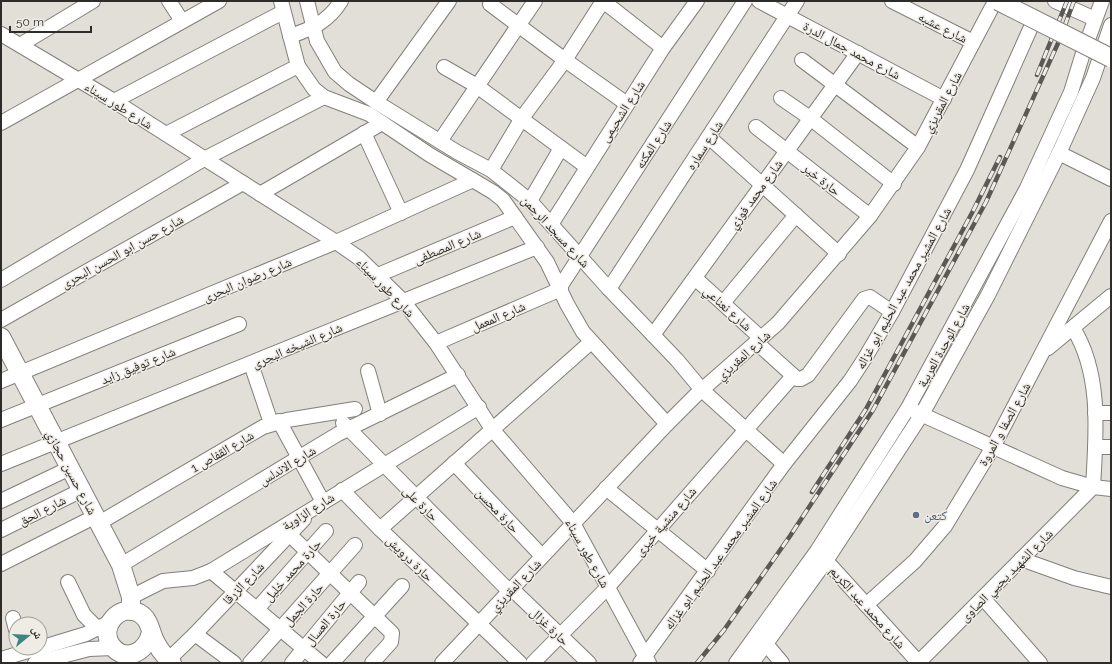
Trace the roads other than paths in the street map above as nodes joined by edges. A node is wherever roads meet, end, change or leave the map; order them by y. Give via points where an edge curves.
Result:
1 (93, 1) edge
2 (169, 1) edge
3 (219, 1) edge
4 (307, 1) edge
5 (342, 1) edge
6 (449, 1) edge
7 (535, 1) edge
8 (603, 1) edge
9 (697, 1) edge
10 (745, 1) edge
11 (759, 1) edge
12 (798, 1) edge
13 (892, 1) edge
14 (1023, 1) edge
15 (1055, 1) edge
16 (1102, 1) edge
17 (990, 3) edge
18 (490, 4) dead end
19 (282, 6) edge
20 (788, 16) junction
21 (1095, 19) junction
22 (182, 21) junction
23 (519, 24) junction
24 (1111, 26) edge
25 (1031, 27) junction
26 (313, 29) junction
27 (1, 34) edge
28 (290, 36) junction
29 (973, 42) junction
30 (20, 45) junction
31 (1111, 45) edge
32 (662, 48) junction
33 (858, 53) junction
34 (1083, 53) junction
35 (565, 60) junction
36 (802, 60) dead end
37 (1107, 63) edge
38 (298, 66) junction
39 (444, 67) dead end
40 (78, 80) junction
41 (835, 84) junction
42 (477, 86) junction
43 (324, 97) junction
44 (781, 98) dead end
45 (944, 99) junction
46 (114, 101) junction
47 (376, 102) junction
48 (627, 104) junction
49 (522, 118) junction
50 (810, 118) junction
51 (1, 123) edge
52 (382, 123) junction
53 (756, 127) dead end
54 (364, 133) junction
55 (166, 134) junction
56 (709, 137) junction
57 (440, 141) junction
58 (918, 147) junction
59 (561, 148) junction
60 (787, 151) junction
61 (1060, 153) junction
62 (204, 159) junction
63 (586, 167) junction
64 (491, 170) junction
65 (1111, 179) edge
66 (473, 180) junction
67 (243, 183) junction
68 (894, 184) junction
69 (762, 185) junction
70 (260, 194) junction
71 (530, 201) junction
72 (401, 213) junction
73 (796, 216) junction
74 (870, 216) junction
75 (515, 217) junction
76 (1111, 221) edge
77 (552, 223) junction
78 (336, 242) junction
79 (537, 247) junction
80 (839, 254) junction
81 (580, 257) junction
82 (378, 275) junction
83 (695, 278) junction
84 (1, 280) edge
85 (974, 287) junction
86 (561, 288) junction
87 (609, 289) junction
88 (988, 295) junction
89 (1111, 296) edge
90 (402, 301) junction
91 (723, 303) junction
92 (892, 312) junction
93 (1, 320) edge
94 (239, 324) dead end
95 (1072, 328) junction
96 (653, 335) junction
97 (1, 338) edge
98 (758, 340) junction
99 (591, 342) junction
100 (436, 343) junction
101 (1042, 352) junction
102 (251, 364) junction
103 (368, 371) dead end
104 (20, 373) junction
105 (458, 375) junction
106 (793, 376) junction
107 (1, 381) edge
108 (702, 390) junction
109 (37, 406) junction
110 (478, 407) junction
111 (908, 408) junction
112 (355, 410) dead end
113 (334, 413) junction
114 (1095, 413) junction
115 (1111, 413) edge
116 (380, 414) junction
117 (922, 414) junction
118 (1, 420) edge
119 (275, 422) junction
120 (667, 424) junction
121 (349, 429) junction
122 (492, 429) junction
123 (745, 430) junction
124 (57, 442) junction
125 (993, 447) junction
126 (1095, 447) junction
127 (1111, 447) edge
128 (299, 458) junction
129 (454, 463) junction
130 (1, 464) edge
131 (784, 464) junction
132 (383, 465) junction
133 (70, 468) junction
134 (606, 488) junction
135 (1093, 488) junction
136 (1111, 489) edge
137 (82, 490) junction
138 (342, 490) junction
139 (416, 497) junction
140 (1, 501) edge
141 (320, 504) junction
142 (98, 520) junction
143 (573, 523) junction
144 (380, 529) junction
145 (1, 530) edge
146 (658, 530) junction
147 (326, 531) dead end
148 (290, 535) junction
149 (355, 545) dead end
150 (308, 552) junction
151 (542, 556) junction
152 (821, 556) junction
153 (1022, 559) junction
154 (2, 564) edge
155 (121, 565) junction
156 (211, 571) junction
157 (708, 571) junction
158 (330, 574) junction
159 (68, 582) dead end
160 (402, 586) dead end
161 (355, 587) junction
162 (1111, 587) edge
163 (607, 588) junction
164 (510, 590) junction
165 (236, 592) junction
166 (983, 598) junction
167 (131, 604) junction
168 (866, 605) junction
169 (257, 609) junction
170 (374, 616) junction
171 (478, 624) junction
172 (104, 625) junction
173 (280, 629) junction
174 (151, 632) junction
175 (195, 634) junction
176 (560, 635) junction
177 (763, 640) junction
178 (304, 648) junction
179 (119, 651) junction
180 (48, 653) edge
181 (48, 655) edge
182 (170, 661) edge
183 (645, 661) edge
184 (142, 663) edge
185 (234, 663) edge
186 (250, 663) edge
187 (292, 663) edge
188 (321, 663) edge
189 (332, 663) edge
190 (372, 663) edge
191 (443, 663) edge
192 (520, 663) edge
193 (533, 663) edge
194 (589, 663) edge
195 (736, 663) edge
196 (752, 663) edge
197 (782, 663) edge
198 (918, 663) edge
199 (1040, 663) edge

1 - 30 street
2 - 22 street
3 - 22 street
4 - 26 street, شارع مسجد الرحمن
5 - 26 street via 334,12
6 - 47 street
7 - 23 street
8 - 32 street
8 - 35 street
9 - 32 street, شارع الشحيمى
10 - 81 street, شارع المكنه
11 - 20 street, شارع محمد جمال الدرة
12 - 20 street, شارع سماره
13 - 29 street, شارع عشبه
14 - 31 main road
15 - 21 street
16 - 21 street, شارع الوحدة العربية
17 - 25 street
17 - 29 street, شارع المقريزي
17 - 37 main road, bridge
18 - 23 street
19 - 28 street, شارع مسجد الرحمن
19 - 46 street
20 - 33 street, شارع محمد جمال الدرة
20 - 56 street, شارع سماره
21 - 34 street, شارع الوحدة العربية
22 - 40 street
23 - 35 street
23 - 42 street
24 - 37 street, شارع الوحدة العربية
25 - 34 street
25 - 92 street, شارع المشير محمد عبد الحليم ابو غزاله via 967,170
26 - 28 street
26 - 47 street, شارع مسجد الرحمن via 317,41 336,72
27 - 30 street, شارع طور سيناء
28 - 38 street, شارع مسجد الرحمن
29 - 45 street, شارع المقريزي
30 - 40 street, شارع طور سيناء
32 - 48 street, شارع الشحيمى
33 - 41 street, شارع محمد فوزي
33 - 45 street, شارع محمد جمال الدرة
34 - 85 street, شارع الوحدة العربية via 1071,92 1027,188
35 - 48 street
35 - 49 street
36 - 41 street
37 - 61 street, شارع الوحدة العربية
38 - 43 street, شارع مسجد الرحمن via 314,89
38 - 55 street
39 - 42 street
40 - 46 street, شارع طور سيناء
40 - 51 street
41 - 50 street, شارع محمد فوزي
41 - 58 street
42 - 49 street
42 - 57 street
43 - 52 street, شارع مسجد الرحمن via 369,114
43 - 62 street
44 - 50 street
45 - 58 street, شارع المقريزي
46 - 55 street, شارع طور سيناء
47 - 57 street, شارع مسجد الرحمن
48 - 63 street, شارع الشحيمى
49 - 59 street
49 - 64 street
50 - 60 street, شارع محمد فوزي
50 - 68 street
52 - 54 street
52 - 66 street, شارع مسجد الرحمن
53 - 60 street, حارة خير
54 - 70 street
54 - 72 street
55 - 62 street, شارع طور سيناء
56 - 69 street
56 - 87 street, شارع سماره
57 - 64 street, شارع مسجد الرحمن
58 - 68 street, شارع المقريزي
59 - 63 street
59 - 71 street
60 - 69 street, شارع محمد فوزي
60 - 74 street, حارة خير
61 - 65 street
61 - 88 street, شارع الوحدة العربية
62 - 67 street, شارع طور سيناء
62 - 84 street
63 - 77 street, شارع الشحيمى
64 - 71 street, شارع مسجد الرحمن
66 - 72 street, شارع رضوان البحرى
66 - 75 street, شارع مسجد الرحمن via 498,196
67 - 70 street, شارع طور سيناء
67 - 93 street, شارع حسن ابو الحسن البحرى
68 - 74 street, شارع المقريزي
69 - 73 street
69 - 83 street, شارع محمد فوزي
70 - 78 street, شارع طور سيناء
71 - 77 street, شارع مسجد الرحمن
72 - 78 street, شارع رضوان البحرى
73 - 80 street
73 - 91 street
74 - 80 street, شارع المقريزي
75 - 79 street, شارع مسجد الرحمن
75 - 82 street, شارع المصطفى
76 - 101 street, شارع الصفا و المروة
77 - 81 street, شارع مسجد الرحمن
78 - 82 street, شارع طور سيناء
78 - 104 street, شارع رضوان البحرى
79 - 86 street, شارع مسجد الرحمن
79 - 90 street, شارع الشيخه البحرى
80 - 98 street, شارع المقريزي via 778,324
81 - 86 street, شارع المكنه
81 - 87 street, شارع مسجد الرحمن
82 - 90 street, شارع طور سيناء
83 - 91 street, شارع نعناعي
83 - 96 street, شارع محمد فوزي
85 - 88 street
85 - 111 street, شارع الوحدة العربية
86 - 99 street, شارع مسجد الرحمن via 574,318
86 - 100 street, شارع المعمل
87 - 96 street, شارع مسجد الرحمن
88 - 117 street, شارع الوحدة العربية
89 - 95 street
90 - 100 street, شارع طور سيناء
90 - 102 street, شارع الشيخه البحرى
91 - 98 street, شارع نعناعي
92 - 106 street via 866,297 805,378 797,379
92 - 131 street, شارع المشير محمد عبد الحليم ابو غزاله via 850,381
94 - 109 street, شارع توفيق زايد
95 - 101 street
95 - 114 street via 1087,356
96 - 108 street, شارع مسجد الرحمن
97 - 104 main road, شارع حسين حجازي
98 - 106 street, شارع نعناعي
98 - 108 street, شارع المقريزي
99 - 120 street, شارع مسجد الرحمن
99 - 122 street
100 - 105 street, شارع طور سيناء
101 - 125 street, شارع الصفا و المروة
102 - 119 street
102 - 124 street, شارع الشيخه البحرى
103 - 116 street
104 - 107 street, شارع رضوان البحرى
104 - 109 main road, شارع حسين حجازي
105 - 110 street, شارع طور سيناء
105 - 116 street, شارع الاندلس
106 - 123 street, شارع منشية خيرى
108 - 120 street, شارع المقريزي
108 - 123 street, شارع مسجد الرحمن
109 - 118 street, شارع توفيق زايد
109 - 124 main road, شارع حسين حجازي
110 - 122 street, شارع طور سيناء
110 - 132 street, شارع الزاوية
111 - 117 street
111 - 152 street, شارع الوحدة العربية
112 - 113 street, شارع القفاص 1
113 - 119 street, شارع القفاص 1
113 - 121 street, حارة على
114 - 115 street
114 - 126 street
116 - 121 street, شارع الاندلس
117 - 125 street
117 - 152 street, شارع الوحدة العربية
119 - 128 street
119 - 142 street, شارع القفاص 1
120 - 134 street, شارع المقريزي
121 - 128 street, شارع الاندلس
121 - 132 street, حارة على
122 - 129 street
122 - 143 street, شارع طور سيناء
123 - 131 street, شارع مسجد الرحمن
123 - 146 street, شارع منشية خيرى
124 - 130 street, شارع الشيخه البحرى
124 - 133 main road, شارع حسين حجازي
125 - 135 street via 1062,478
125 - 168 street, شارع الصفا و المروة via 936,538 915,561
126 - 127 street
126 - 135 street
128 - 141 street
128 - 155 street, شارع الاندلس
129 - 139 street
129 - 151 street, حارة محسن
131 - 157 street, شارع المشير محمد عبد الحليم ابو غزاله
132 - 138 street, شارع الزاوية
132 - 139 street, حارة على
133 - 137 main road, شارع حسين حجازي
133 - 140 street
134 - 143 street, شارع المقريزي
134 - 146 street
135 - 136 street
135 - 153 street, شارع الشهيد يحيي الصاوى
137 - 142 main road, شارع حسين حجازي
137 - 145 street, شارع الحق
138 - 141 street, شارع الزاوية
138 - 144 street, حارة درويش
139 - 144 street
139 - 164 street, حارة على
141 - 148 street, شارع الزرقا
141 - 156 street, شارع الزاوية
142 - 154 street, شارع القفاص 1
142 - 155 main road, شارع حسين حجازي
143 - 151 street, شارع المقريزي
143 - 163 street, شارع طور سيناء
144 - 171 street, حارة درويش
146 - 157 street
146 - 163 street, شارع منشية خيرى
147 - 150 street, حارة محمد خليل
148 - 150 street
148 - 165 street, شارع الزرقا
149 - 158 street, حارة الجمل
150 - 158 street
150 - 169 street, حارة محمد خليل
151 - 164 street, شارع المقريزي
152 - 168 street, شارع محمد عبد الكريم
152 - 177 street, شارع الوحدة العربية
153 - 162 street via 1074,578
153 - 166 street, شارع الشهيد يحيي الصاوى
155 - 167 main road, شارع حسين حجازي
156 - 165 street
156 - 167 street, شارع الزاوية via 193,578 163,581
157 - 183 street, شارع المشير محمد عبد الحليم ابو غزاله
158 - 161 street
158 - 173 street, حارة الجمل
159 - 172 street via 84,615
160 - 170 street
161 - 170 street
161 - 178 street, حارة العسال
163 - 176 street, شارع منشية خيرى
163 - 183 street, شارع طور سيناء
164 - 171 street, شارع المقريزي
164 - 176 street, حارة غزال
165 - 169 street
165 - 175 street, شارع الزرقا
166 - 198 street, شارع الشهيد يحيي الصاوى
166 - 199 street
167 - 172 main road
167 - 174 main road via 147,620
168 - 198 street, شارع محمد عبد الكريم
169 - 173 street
170 - 189 street
170 - 190 street via 392,633 391,642
171 - 191 street, شارع المقريزي
171 - 192 street, حارة درويش
172 - 179 main road
172 - 180 street
173 - 178 street
173 - 186 street, حارة الجمل
174 - 179 main road via 146,646 140,652
174 - 182 main road
175 - 182 street, شارع الزرقا
175 - 185 street
176 - 193 street, شارع منشية خيرى
176 - 194 street, حارة غزال
177 - 195 street, شارع الوحدة العربية
177 - 196 street, شارع الوحدة العربية
177 - 197 street
178 - 187 street, حارة العسال
178 - 188 street
179 - 181 street via 89,649
179 - 184 main road

